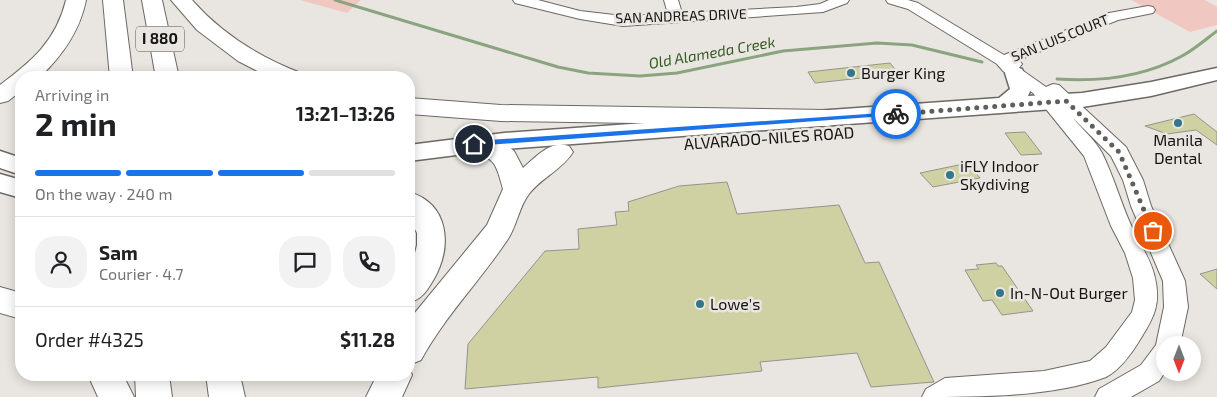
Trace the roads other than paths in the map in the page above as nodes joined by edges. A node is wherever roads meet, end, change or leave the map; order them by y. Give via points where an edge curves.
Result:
1 (76, 0) edge
2 (113, 0) edge
3 (140, 0) edge
4 (152, 0) edge
5 (181, 0) edge
6 (671, 0) edge
7 (842, 0) edge
8 (893, 0) edge
9 (932, 0) edge
10 (529, 1) edge
11 (913, 6) junction
12 (1148, 10) dead end
13 (676, 17) junction
14 (1009, 67) junction
15 (32, 71) edge
16 (121, 71) edge
17 (152, 71) edge
18 (167, 71) edge
19 (278, 71) edge
20 (1217, 74) edge
21 (15, 85) edge
22 (1217, 90) edge
23 (0, 96) edge
24 (1004, 105) junction
25 (415, 106) edge
26 (1064, 109) junction
27 (827, 118) junction
28 (474, 144) junction
29 (415, 152) edge
30 (560, 152) junction
31 (506, 157) junction
32 (0, 160) edge
33 (15, 164) edge
34 (415, 168) edge
35 (0, 183) edge
36 (15, 187) edge
37 (517, 189) junction
38 (415, 207) edge
39 (415, 282) edge
40 (0, 300) edge
41 (15, 304) edge
42 (1171, 336) edge
43 (415, 340) edge
44 (1156, 365) edge
45 (108, 381) edge
46 (153, 381) edge
47 (224, 381) edge
48 (392, 381) edge
49 (116, 397) edge
50 (154, 397) edge
51 (227, 397) edge
52 (384, 397) edge
53 (935, 397) edge
54 (1108, 397) edge

1 - 15 highway via 59,42
2 - 16 highway, I 880
3 - 17 highway, I 880
4 - 18 highway, I 880
5 - 19 highway via 199,22 222,41
6 - 13 street
7 - 13 street, SAN ANDREAS DRIVE via 823,8 796,11
8 - 11 street
9 - 11 street
10 - 13 street, SAN ANDREAS DRIVE via 580,15 623,21
11 - 14 street
12 - 14 street, SAN LUIS COURT via 1114,16
14 - 24 main road via 1022,84 1022,91
14 - 26 street
20 - 26 main road, ALVARADO-NILES ROAD
21 - 23 highway
22 - 26 main road, ALVARADO-NILES ROAD via 1129,110
24 - 26 main road, ALVARADO-NILES ROAD
24 - 27 main road, ALVARADO-NILES ROAD
25 - 27 highway via 501,113
26 - 30 main road, ALVARADO-NILES ROAD
26 - 42 street via 1119,152 1133,180 1174,281 1176,307
26 - 53 street via 1093,154 1121,226 1136,253 1144,278 1146,300 1142,315 1120,350 1098,369 1061,381 945,390
27 - 28 main road, ALVARADO-NILES ROAD
28 - 29 main road, ALVARADO-NILES ROAD
28 - 31 highway via 495,149
30 - 31 main road, ALVARADO-NILES ROAD
30 - 37 highway
31 - 34 main road, ALVARADO-NILES ROAD
31 - 37 highway
32 - 33 main road
35 - 36 main road
37 - 43 highway via 498,231
38 - 39 highway via 426,220 432,244 425,269
40 - 41 highway
44 - 54 street via 1150,373
45 - 49 highway
46 - 50 highway
47 - 51 highway
48 - 52 highway

